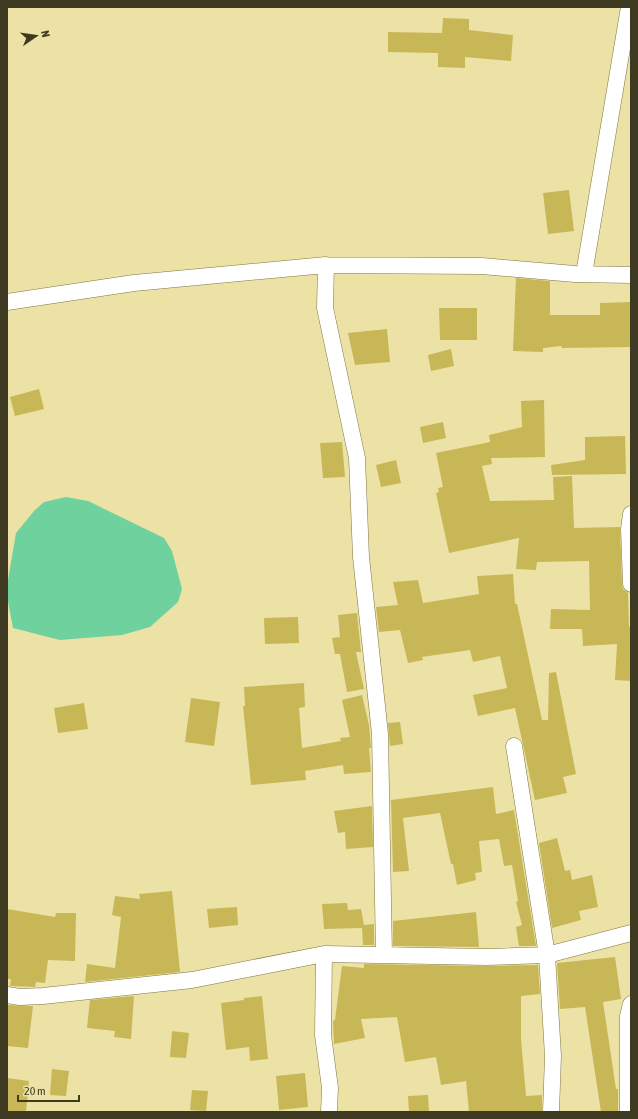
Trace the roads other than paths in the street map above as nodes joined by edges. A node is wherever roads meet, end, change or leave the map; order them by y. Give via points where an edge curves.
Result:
1 (629, 7) edge
2 (326, 265) junction
3 (584, 274) junction
4 (631, 275) edge
5 (7, 302) edge
6 (631, 514) edge
7 (631, 584) edge
8 (514, 746) dead end
9 (631, 933) edge
10 (324, 954) junction
11 (384, 955) junction
12 (547, 955) junction
13 (7, 995) edge
14 (631, 1004) edge
15 (329, 1112) edge
16 (551, 1112) edge
17 (628, 1112) edge

1 - 3 street
2 - 3 street via 482,266
2 - 5 street via 134,283
2 - 11 street via 325,308 357,458 361,557 380,734
3 - 4 street
6 - 7 street
8 - 12 street
9 - 12 street
10 - 11 street
10 - 13 street via 192,980 43,996
10 - 15 street via 323,1035 330,1088
11 - 12 street
12 - 16 street via 553,1056
14 - 17 street via 628,1016

